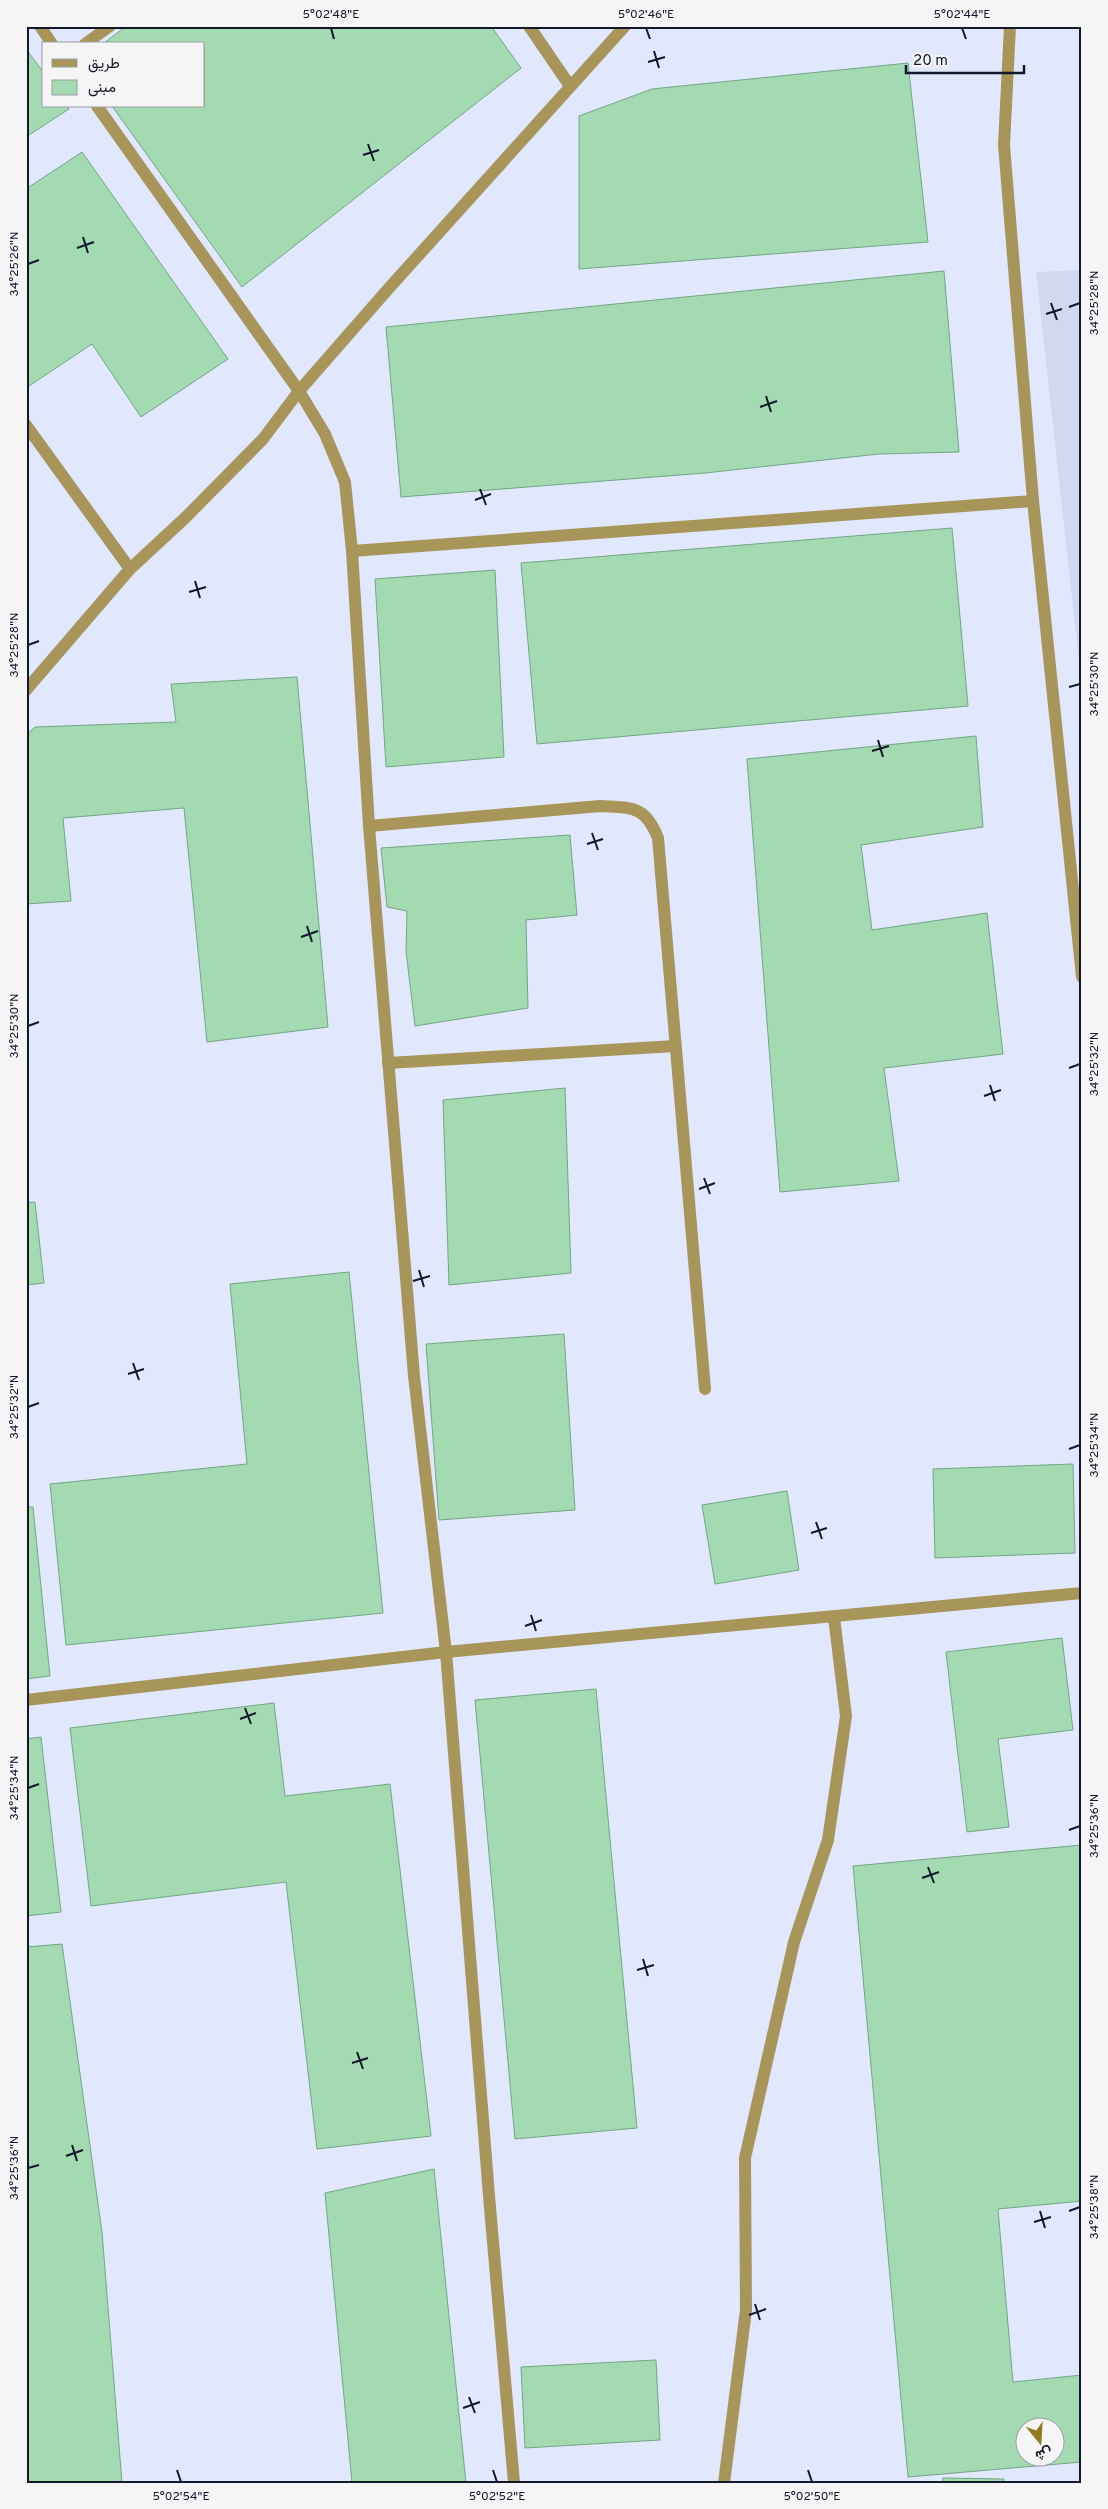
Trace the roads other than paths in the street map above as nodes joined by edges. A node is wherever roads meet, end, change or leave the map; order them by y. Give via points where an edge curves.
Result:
1 (40, 26) edge
2 (110, 26) edge
3 (529, 26) edge
4 (625, 26) edge
5 (1010, 26) edge
6 (51, 42) edge
7 (88, 42) edge
8 (570, 86) junction
9 (98, 108) edge
10 (299, 391) junction
11 (26, 425) edge
12 (1034, 501) junction
13 (352, 551) junction
14 (130, 569) junction
15 (26, 690) edge
16 (369, 826) junction
17 (1082, 977) edge
18 (675, 1046) junction
19 (388, 1063) junction
20 (705, 1389) dead end
21 (1082, 1593) edge
22 (834, 1616) junction
23 (446, 1652) junction
24 (26, 1700) edge
25 (514, 2483) edge
26 (724, 2483) edge

1 - 6 street
2 - 7 street
3 - 8 street
4 - 8 street
5 - 12 street via 1004,145
8 - 10 street
9 - 10 street
10 - 13 street via 325,434 345,482
10 - 14 street via 262,439
11 - 14 street
12 - 13 street
12 - 17 street
13 - 16 street
14 - 15 street
16 - 18 street via 600,806 636,808 651,820 658,838
16 - 19 street
18 - 19 street
18 - 20 street
19 - 23 street via 414,1376
21 - 22 street
22 - 23 street
22 - 26 street via 846,1716 828,1840 794,1942 745,2158 746,2310
23 - 24 street
23 - 25 street

